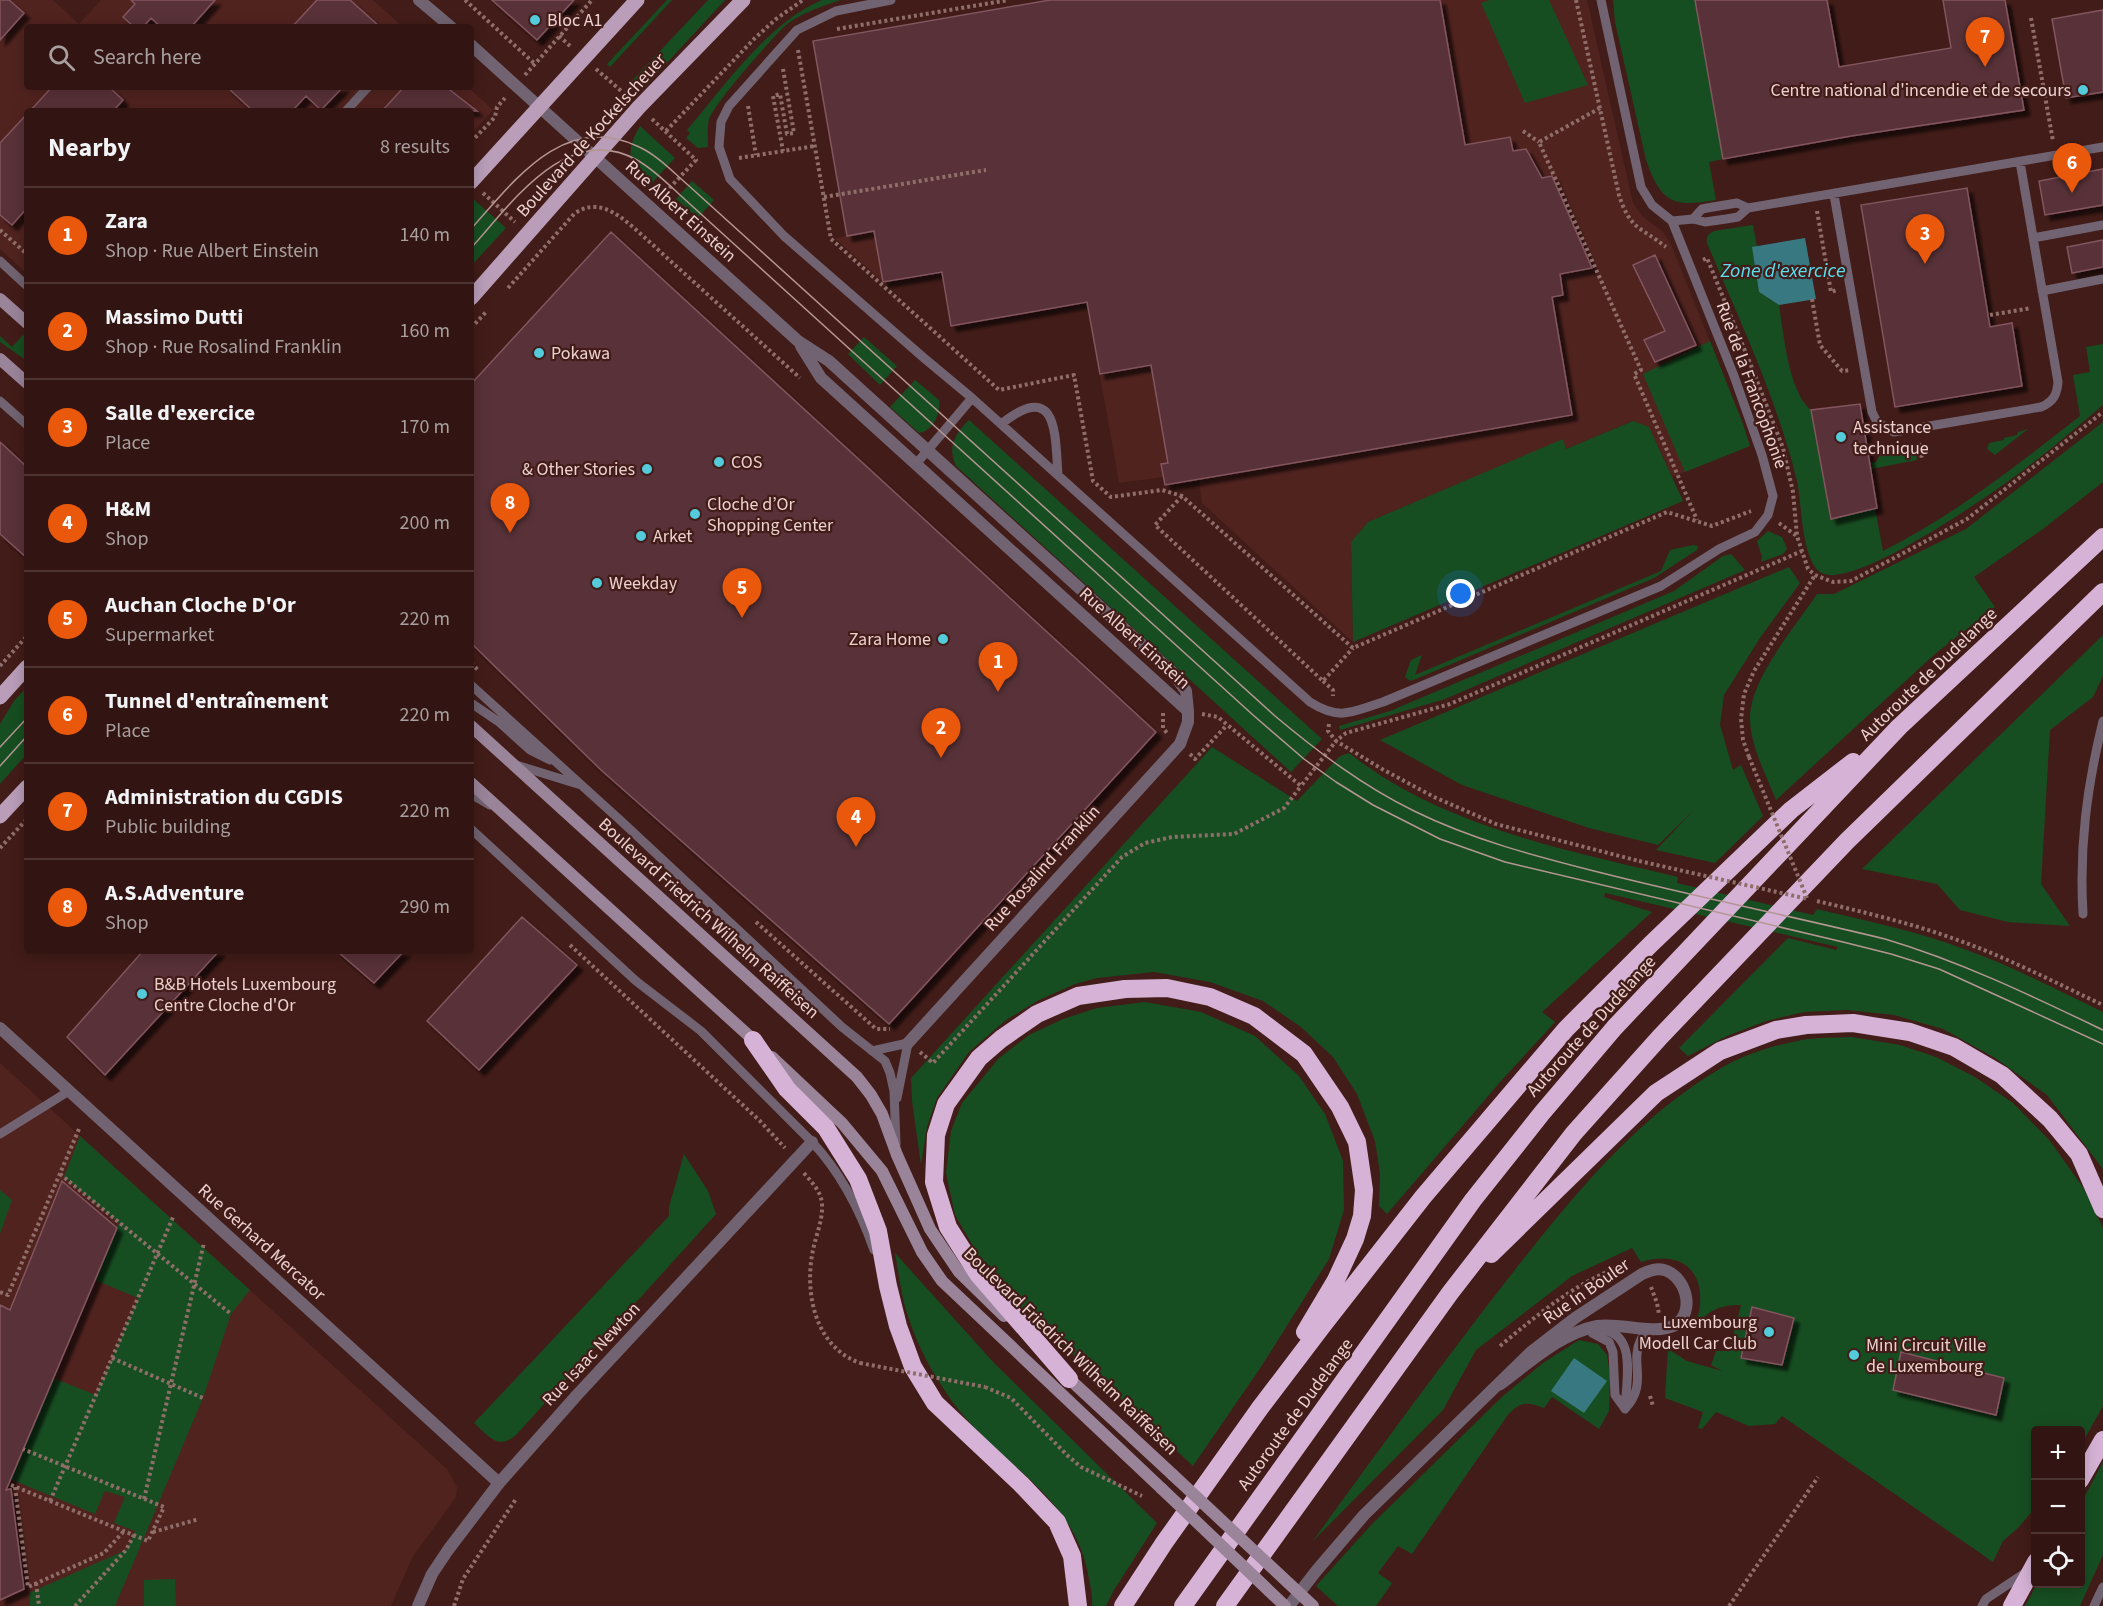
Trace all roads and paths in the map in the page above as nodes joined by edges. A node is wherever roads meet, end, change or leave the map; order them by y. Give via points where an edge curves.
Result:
1 (421, 0) edge
2 (465, 0) edge
3 (592, 0) edge
4 (637, 0) edge
5 (743, 0) edge
6 (803, 0) edge
7 (891, 0) edge
8 (1008, 0) edge
9 (1601, 0) edge
10 (2031, 18) dead end
11 (447, 24) edge
12 (835, 30) dead end
13 (559, 36) junction
14 (805, 44) dead end
15 (474, 48) edge
16 (798, 49) junction
17 (790, 57) dead end
18 (584, 58) junction
19 (2039, 60) dead end
20 (775, 73) dead end
21 (365, 90) edge
22 (747, 104) dead end
23 (497, 107) dead end
24 (639, 107) junction
25 (349, 108) edge
26 (540, 108) junction
27 (1600, 108) dead end
28 (666, 131) junction
29 (1523, 131) dead end
30 (474, 139) edge
31 (1539, 142) junction
32 (815, 146) junction
33 (2103, 147) edge
34 (783, 151) junction
35 (756, 156) junction
36 (595, 158) junction
37 (696, 160) junction
38 (724, 161) junction
39 (2020, 162) junction
40 (986, 170) dead end
41 (475, 185) edge
42 (1834, 195) junction
43 (824, 197) junction
44 (660, 198) dead end
45 (1748, 208) junction
46 (1693, 219) junction
47 (1672, 221) junction
48 (2103, 225) edge
49 (633, 227) dead end
50 (0, 230) edge
51 (528, 234) junction
52 (2033, 238) junction
53 (544, 247) junction
54 (24, 251) edge
55 (0, 261) edge
56 (2103, 279) edge
57 (24, 283) edge
58 (2042, 291) junction
59 (474, 295) edge
60 (500, 296) dead end
61 (0, 299) edge
62 (1812, 299) dead end
63 (493, 304) dead end
64 (24, 320) edge
65 (474, 325) edge
66 (798, 341) junction
67 (0, 359) edge
68 (1866, 368) junction
69 (24, 380) edge
70 (972, 398) junction
71 (0, 401) edge
72 (2103, 412) edge
73 (24, 422) edge
74 (1001, 424) junction
75 (1920, 447) dead end
76 (927, 451) junction
77 (1922, 459) dead end
78 (916, 464) junction
79 (1058, 475) junction
80 (1182, 496) junction
81 (1763, 513) junction
82 (1698, 521) junction
83 (2103, 537) edge
84 (1802, 551) junction
85 (1815, 575) junction
86 (2103, 592) edge
87 (24, 639) edge
88 (1353, 648) junction
89 (0, 666) edge
90 (24, 670) edge
91 (474, 688) edge
92 (0, 697) edge
93 (474, 705) edge
94 (1188, 711) junction
95 (2103, 721) edge
96 (1227, 725) junction
97 (1899, 727) junction
98 (474, 729) edge
99 (1336, 741) junction
100 (1195, 759) dead end
101 (513, 765) junction
102 (560, 765) junction
103 (474, 786) edge
104 (583, 786) junction
105 (1301, 786) junction
106 (24, 790) edge
107 (474, 796) edge
108 (503, 812) junction
109 (0, 816) edge
110 (24, 822) edge
111 (474, 832) edge
112 (0, 848) edge
113 (1808, 899) junction
114 (2083, 914) dead end
115 (567, 942) dead end
116 (2103, 1005) edge
117 (854, 1012) dead end
118 (0, 1028) edge
119 (891, 1029) dead end
120 (753, 1040) junction
121 (908, 1043) junction
122 (872, 1052) junction
123 (927, 1057) dead end
124 (69, 1091) junction
125 (894, 1124) junction
126 (79, 1129) dead end
127 (0, 1134) edge
128 (812, 1142) junction
129 (897, 1155) junction
130 (794, 1162) junction
131 (60, 1174) junction
132 (2103, 1209) edge
133 (174, 1215) dead end
134 (204, 1243) dead end
135 (157, 1254) junction
136 (195, 1285) junction
137 (888, 1286) junction
138 (0, 1292) edge
139 (1450, 1293) junction
140 (231, 1314) dead end
141 (1650, 1328) junction
142 (1582, 1331) junction
143 (112, 1358) junction
144 (1070, 1379) junction
145 (171, 1384) junction
146 (1499, 1385) junction
147 (203, 1398) dead end
148 (1260, 1408) junction
149 (1625, 1409) junction
150 (2103, 1440) edge
151 (23, 1449) dead end
152 (65, 1466) junction
153 (2085, 1471) edge
154 (1818, 1477) dead end
155 (499, 1483) junction
156 (144, 1499) junction
157 (516, 1499) dead end
158 (1146, 1500) dead end
159 (50, 1501) junction
160 (199, 1519) dead end
161 (124, 1532) junction
162 (152, 1532) junction
163 (134, 1535) junction
164 (2031, 1567) edge
165 (2031, 1571) edge
166 (36, 1583) junction
167 (2103, 1587) edge
168 (39, 1606) edge
169 (75, 1606) edge
170 (418, 1606) edge
171 (454, 1606) edge
172 (1078, 1606) edge
173 (1123, 1606) edge
174 (1183, 1606) edge
175 (1225, 1606) edge
176 (1287, 1606) edge
177 (1313, 1606) edge
178 (1730, 1606) edge
179 (1982, 1606) edge
180 (2012, 1606) edge
181 (2094, 1606) edge

1 - 11 street
2 - 13 path via 535,64
3 - 13 path
4 - 18 main road
5 - 24 main road, Boulevard de Kockelscheuer
6 - 28 path via 753,39
7 - 38 lane via 836,11 797,30 729,106 721,122 719,147
8 - 12 path
9 - 47 lane, Rue de la Francophonie via 1641,187 1652,205
10 - 19 path
13 - 18 path
14 - 16 path
15 - 26 street, Rue Albert Einstein
16 - 17 path
16 - 32 path
18 - 24 path
18 - 26 main road
20 - 34 path via 782,66 794,133 787,134 780,94 773,96
21 - 25 lane
22 - 35 path
23 - 30 path via 495,117
24 - 28 path
24 - 36 main road, Boulevard de Kockelscheuer
26 - 36 street, Rue Albert Einstein
26 - 41 main road
27 - 31 path
28 - 37 path
29 - 31 path
31 - 82 path via 1641,370 1634,374
32 - 34 path
32 - 43 path
33 - 39 lane
34 - 35 path
35 - 38 path
36 - 51 main road, Boulevard de Kockelscheuer
36 - 66 street, Rue Albert Einstein
37 - 38 path
37 - 44 path
38 - 70 lane via 730,179 784,236
39 - 42 lane
39 - 52 lane
40 - 43 path
41 - 51 path
42 - 45 lane
42 - 68 lane
43 - 80 path via 831,239 999,390 1074,375 1092,481 1111,497 1162,490
45 - 46 lane via 1738,217 1705,222
45 - 46 lane via 1737,203 1707,208
46 - 47 lane
47 - 81 lane, Rue de la Francophonie via 1762,455 1773,496
48 - 52 lane
49 - 53 path via 604,207 587,208 574,214
50 - 54 path
51 - 53 path
51 - 59 main road, Boulevard de Kockelscheuer
52 - 58 lane
53 - 60 path
55 - 57 lane
56 - 58 lane
58 - 68 lane via 2058,382 2058,391 2047,405 1894,432 1877,422 1872,412
61 - 64 main road
62 - 68 path via 1820,345 1842,371
63 - 65 path
66 - 76 street, Rue Albert Einstein via 829,361
66 - 78 street, Rue Albert Einstein via 821,378
67 - 69 main road
70 - 74 lane
70 - 76 lane
71 - 73 lane
72 - 85 path via 1967,519 1851,581 1833,582
74 - 79 lane
74 - 79 lane via 1030,407 1046,412 1054,426
75 - 77 path
76 - 78 lane
76 - 94 street, Rue Albert Einstein via 1173,673 1186,691
78 - 94 street, Rue Albert Einstein
79 - 81 lane via 1310,702 1325,712 1338,714 1383,702 1661,586 1719,549 1755,532
80 - 88 path
80 - 88 path via 1155,525 1323,681
81 - 82 path via 1750,511 1712,526
81 - 84 path via 1797,536
82 - 88 path via 1667,512
83 - 97 highway, Autoroute de Dudelange
84 - 85 path via 1808,569
84 - 99 path via 1450,704 1346,733
85 - 113 path, bridge via 1754,671 1744,694 1741,719 1749,757
86 - 139 highway via 1847,841 1660,1037 1574,1133
87 - 89 path
90 - 92 main road
91 - 102 lane, Boulevard Friedrich Wilhelm Raiffeisen
93 - 102 lane, Boulevard Friedrich Wilhelm Raiffeisen via 530,750
94 - 96 path via 1218,717
94 - 121 street, Rue Rosalind Franklin via 1180,744
95 - 114 lane via 2083,831
96 - 100 path
96 - 105 path
97 - 148 highway via 1791,810 1566,1029 1423,1197
97 - 174 highway, Autoroute de Dudelange via 1615,1027 1542,1113 1473,1200
98 - 101 main road, Boulevard Friedrich Wilhelm Raiffeisen
99 - 105 path
99 - 113 path, bridge via 1434,797 1496,824
101 - 104 lane
101 - 129 main road, Boulevard Friedrich Wilhelm Raiffeisen via 857,1077 882,1114
102 - 104 lane, Boulevard Friedrich Wilhelm Raiffeisen
103 - 108 main road
104 - 122 lane, Boulevard Friedrich Wilhelm Raiffeisen
105 - 123 path via 1284,808 1234,834 1172,837 1145,843 1122,857 933,1063
106 - 109 main road
107 - 108 lane
108 - 120 main road
110 - 112 path
111 - 128 lane via 636,981 701,1032
113 - 116 path via 1953,938
115 - 130 path via 760,1121
117 - 119 path via 876,1029
118 - 124 street, Rue Gerhard Mercator
120 - 137 highway via 787,1089 826,1128 858,1179 878,1231
120 - 176 main road, bridge via 842,1123 882,1171 922,1252 942,1281
121 - 122 lane
121 - 125 lane
122 - 125 lane, Boulevard Friedrich Wilhelm Raiffeisen via 885,1061 890,1073
124 - 127 lane
124 - 155 street, Rue Gerhard Mercator
125 - 129 lane, Boulevard Friedrich Wilhelm Raiffeisen
126 - 131 path
128 - 130 street, Rue Isaac Newton
128 - 137 lane via 861,1213
129 - 144 main road, Boulevard Friedrich Wilhelm Raiffeisen via 930,1229 959,1272
130 - 155 street, Rue Isaac Newton
130 - 158 path, bridge via 818,1191 822,1203 810,1289 816,1316 832,1346 845,1358 860,1363 985,1387 1011,1398 1082,1467
131 - 135 path
131 - 138 path via 8,1295
132 - 139 highway via 2079,1154 2050,1119 2002,1075 1954,1047 1910,1032 1853,1023 1806,1025 1776,1030 1720,1052 1656,1093
133 - 135 path
134 - 136 path
135 - 136 path
135 - 143 path
136 - 140 path
136 - 145 path
137 - 172 highway via 913,1367 935,1403 1057,1522 1072,1556
139 - 175 highway
141 - 142 street, Rue In Bouler via 1615,1325
141 - 146 street, Rue In Bouler via 1677,1324 1685,1307 1685,1288 1664,1270 1642,1274 1575,1318 1531,1352
141 - 149 lane via 1638,1348 1637,1392
142 - 146 street, Rue In Bouler via 1562,1340
142 - 149 lane via 1610,1342 1615,1395
142 - 149 lane via 1604,1330 1623,1341 1627,1351
143 - 145 path
143 - 152 path
144 - 148 highway via 978,1274 948,1227 934,1182 936,1135 946,1104 979,1059 1001,1038 1037,1014 1078,996 1167,988 1210,997 1254,1016 1304,1054 1358,1142 1364,1190 1355,1239 1336,1280
144 - 177 main road, Boulevard Friedrich Wilhelm Raiffeisen, bridge
145 - 147 path
145 - 156 path
146 - 176 street, Rue In Bouler via 1364,1515
148 - 173 highway
150 - 153 highway
151 - 152 path
152 - 156 path
152 - 159 path
154 - 178 path
155 - 170 street, Rue Isaac Newton via 432,1574
156 - 162 path via 164,1507
157 - 171 path via 463,1580
159 - 161 path
159 - 166 path via 13,1486 28,1587
160 - 162 path
161 - 163 path
161 - 166 path via 104,1553
162 - 163 path via 148,1541
163 - 169 path via 126,1550
164 - 179 lane
165 - 180 highway
166 - 168 path
167 - 181 lane

